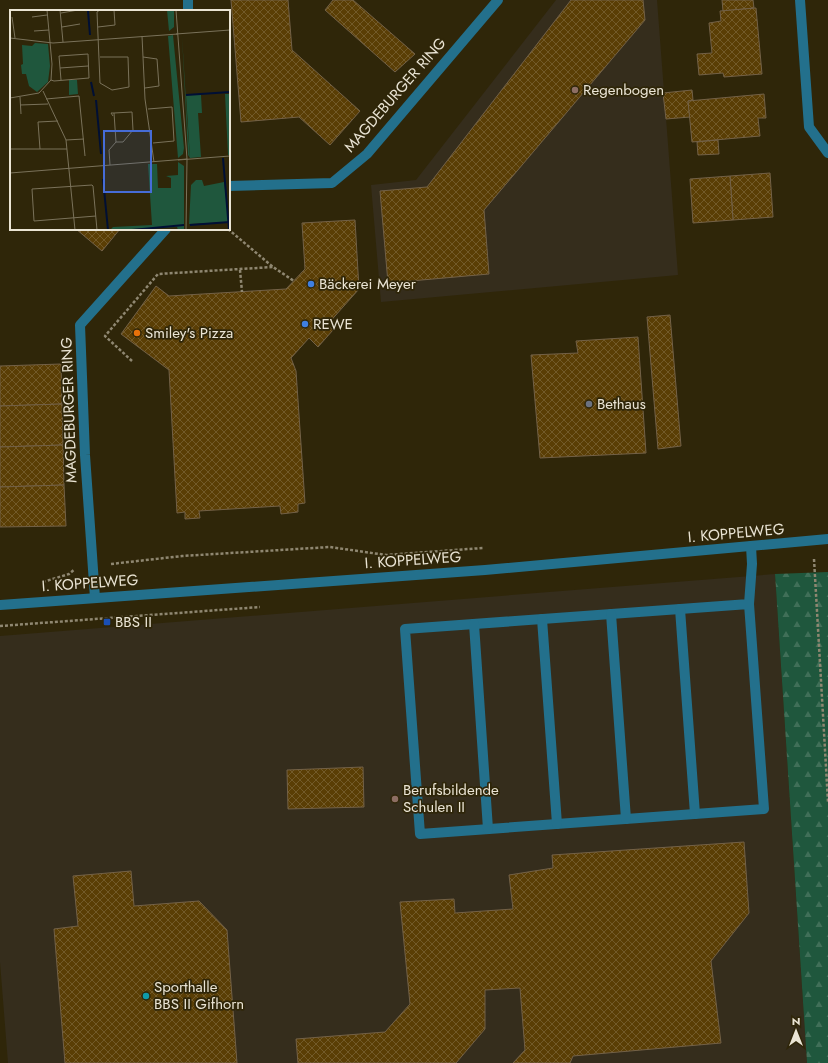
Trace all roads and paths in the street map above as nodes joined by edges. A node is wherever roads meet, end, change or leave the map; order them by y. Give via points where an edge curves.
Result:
1 (498, 0) edge
2 (800, 0) edge
3 (828, 153) edge
4 (230, 186) edge
5 (165, 230) edge
6 (229, 230) edge
7 (273, 267) junction
8 (240, 270) junction
9 (294, 281) dead end
10 (242, 292) dead end
11 (132, 361) dead end
12 (828, 539) edge
13 (751, 546) junction
14 (483, 548) dead end
15 (814, 559) dead end
16 (93, 566) junction
17 (37, 582) dead end
18 (96, 598) junction
19 (749, 604) junction
20 (0, 605) edge
21 (680, 609) junction
22 (611, 614) junction
23 (542, 619) junction
24 (474, 624) junction
25 (828, 802) edge
26 (695, 814) junction
27 (626, 819) junction
28 (557, 824) junction
29 (488, 829) junction

1 - 4 street, MAGDEBURGER RING via 367,154 332,183
2 - 3 street via 809,127
5 - 16 street, MAGDEBURGER RING via 80,325 85,456
6 - 7 path
7 - 8 path
7 - 9 path
8 - 10 path
8 - 11 path via 158,274 105,336
12 - 13 street, I. KOPPELWEG
13 - 18 street, I. KOPPELWEG via 485,570
13 - 19 street
14 - 16 path via 386,555 330,547 182,556
15 - 25 path
16 - 17 path via 77,567 69,574
16 - 18 street, MAGDEBURGER RING
18 - 20 street, I. KOPPELWEG
19 - 21 street
19 - 26 street via 764,809
21 - 22 street
21 - 26 street
22 - 23 street
22 - 27 street
23 - 24 street
23 - 28 street
24 - 29 street
24 - 29 street via 405,629 420,834
26 - 27 street
27 - 28 street
28 - 29 street

